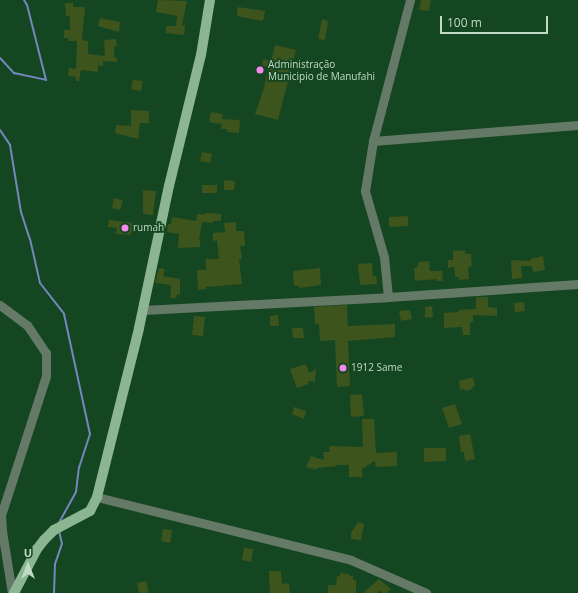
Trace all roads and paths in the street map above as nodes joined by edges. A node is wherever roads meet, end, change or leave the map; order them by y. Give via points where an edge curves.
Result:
1 (210, 0) edge
2 (410, 0) edge
3 (578, 125) edge
4 (373, 141) junction
5 (578, 284) edge
6 (388, 297) junction
7 (0, 305) edge
8 (143, 310) junction
9 (97, 497) junction
10 (13, 593) edge
11 (426, 593) edge

1 - 8 main road via 201,55 169,186
2 - 4 street
3 - 4 street
4 - 6 street via 365,191 384,257
5 - 6 street
6 - 8 street
7 - 10 street via 27,325 46,353 46,376 2,515 2,531
8 - 9 main road
9 - 10 main road via 90,512 54,530 44,540
9 - 11 street via 352,560

